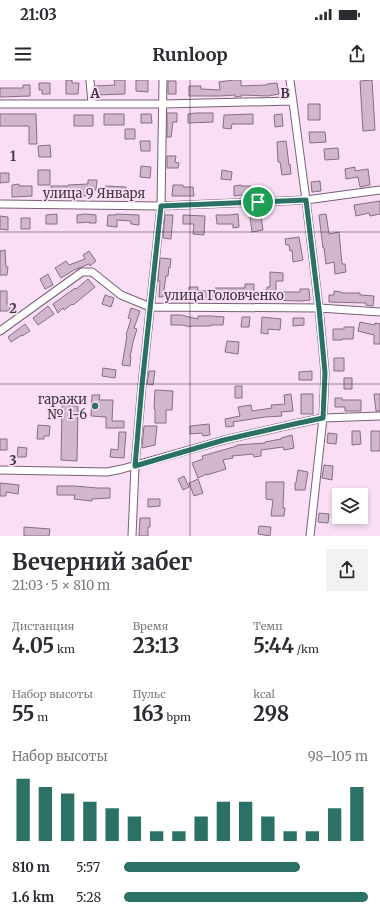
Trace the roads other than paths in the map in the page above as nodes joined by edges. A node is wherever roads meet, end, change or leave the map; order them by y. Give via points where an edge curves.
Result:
1 (90, 80) edge
2 (163, 80) edge
3 (290, 80) edge
4 (293, 101) junction
5 (0, 104) edge
6 (92, 104) junction
7 (163, 104) junction
8 (380, 190) edge
9 (306, 200) junction
10 (0, 204) edge
11 (161, 206) junction
12 (150, 307) junction
13 (319, 308) junction
14 (380, 312) edge
15 (0, 331) edge
16 (380, 416) edge
17 (323, 418) junction
18 (135, 466) junction
19 (0, 470) edge
20 (132, 536) edge
21 (310, 536) edge

1 - 6 street
2 - 7 street
3 - 4 street
4 - 7 street
4 - 9 street
5 - 6 street
6 - 7 street
7 - 11 street
8 - 9 street, улица 9 Января
9 - 11 street, улица 9 Января
9 - 13 street
10 - 11 street, улица 9 Января
11 - 12 street
12 - 13 street, улица Головченко
12 - 15 street, улица Головченко via 121,295 92,272 82,272
12 - 18 street
13 - 14 street, улица Головченко
13 - 17 street via 325,373
16 - 17 street
17 - 18 street via 224,440
17 - 21 street
18 - 19 street via 107,472
18 - 20 street

